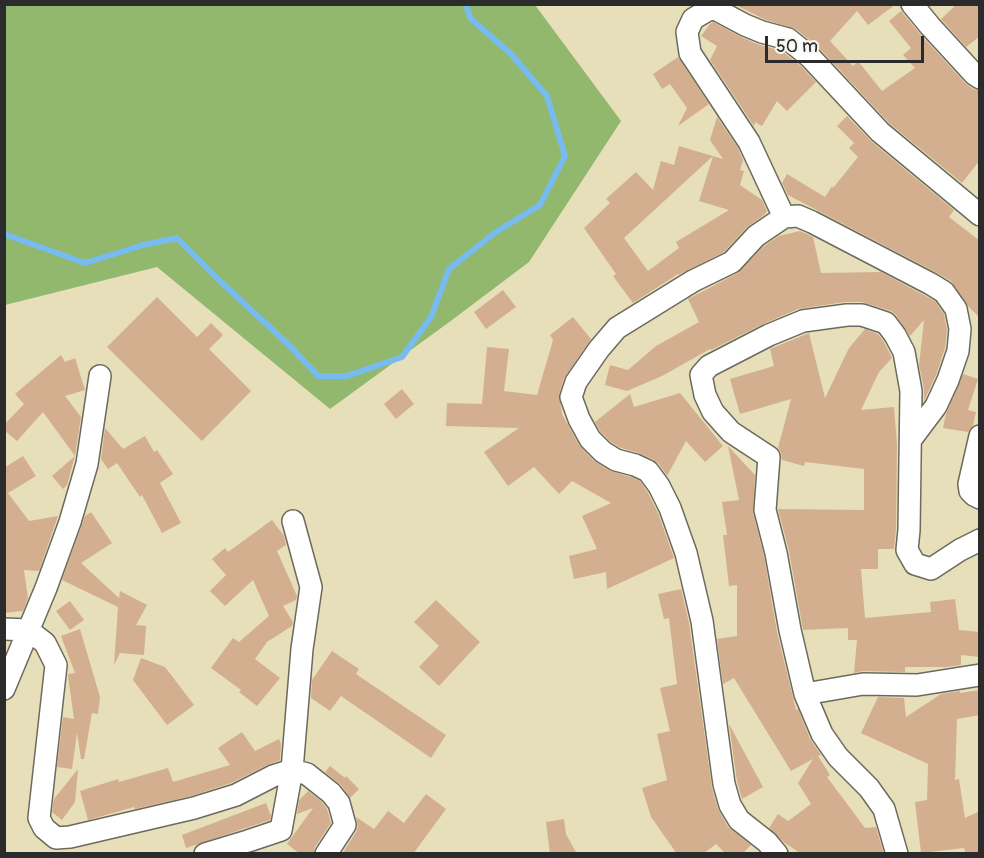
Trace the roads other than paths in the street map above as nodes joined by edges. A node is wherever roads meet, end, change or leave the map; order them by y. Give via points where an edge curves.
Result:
1 (912, 4) edge
2 (709, 7) edge
3 (980, 78) edge
4 (980, 215) edge
5 (784, 217) junction
6 (100, 376) dead end
7 (980, 436) edge
8 (912, 438) junction
9 (980, 498) edge
10 (293, 521) dead end
11 (980, 540) edge
12 (4, 629) edge
13 (28, 630) junction
14 (980, 675) edge
15 (4, 689) edge
16 (805, 694) junction
17 (292, 770) junction
18 (205, 854) edge
19 (326, 854) edge
20 (777, 854) edge
21 (897, 854) edge

1 - 3 street
2 - 4 street via 762,32 788,39 880,132
2 - 5 street via 693,19 687,32 690,52 749,142
5 - 8 street via 798,216 812,222 931,284 944,292 956,309 960,329 958,351 936,406
5 - 20 street via 756,236 732,262 617,328 576,382 571,397 590,439 616,460 648,471 670,508 687,553 702,621 730,805 739,820
6 - 13 street via 87,464 70,522
7 - 9 street via 969,484 970,491
8 - 11 street via 907,550 915,564 931,569
8 - 16 street via 911,391 904,352 886,323 862,315 803,321 709,366 701,375 713,412 731,432 769,458 765,510
10 - 17 street via 311,587
12 - 13 street
13 - 15 street
13 - 17 street via 45,643 56,665 39,818 56,838 194,808 236,795
14 - 16 street via 916,685 863,684
16 - 21 street via 822,734 884,809
17 - 18 street via 281,830
17 - 19 street via 307,774 339,803 345,825

